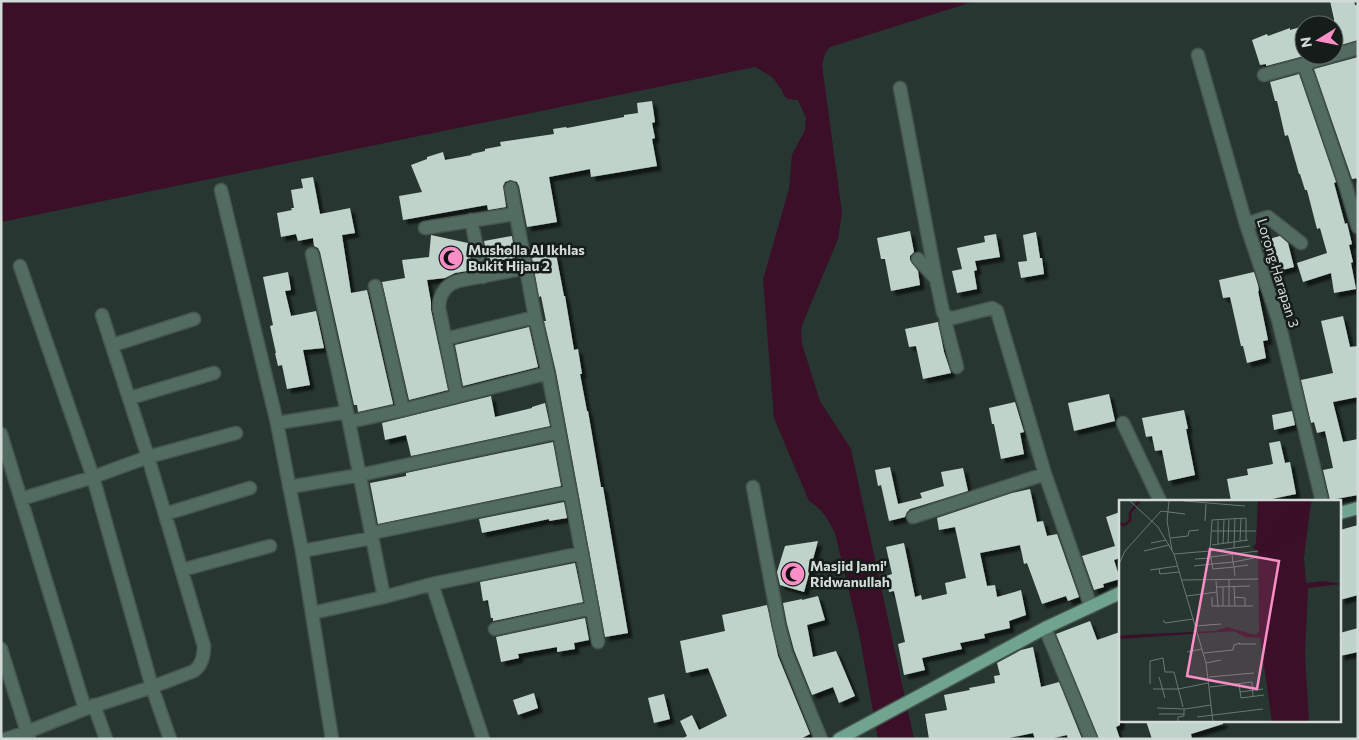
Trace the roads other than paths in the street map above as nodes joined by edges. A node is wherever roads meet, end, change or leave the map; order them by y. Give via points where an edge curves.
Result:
1 (1358, 48) edge
2 (1344, 52) edge
3 (1198, 55) dead end
4 (1300, 65) edge
5 (1304, 65) edge
6 (1264, 75) dead end
7 (900, 88) dead end
8 (1352, 186) edge
9 (511, 188) dead end
10 (221, 190) dead end
11 (508, 215) dead end
12 (471, 220) junction
13 (1246, 224) junction
14 (1358, 227) edge
15 (425, 228) dead end
16 (1301, 243) dead end
17 (312, 254) dead end
18 (918, 259) dead end
19 (20, 266) dead end
20 (526, 268) junction
21 (483, 276) junction
22 (936, 280) junction
23 (375, 286) dead end
24 (102, 315) dead end
25 (535, 317) junction
26 (946, 317) junction
27 (194, 319) dead end
28 (445, 339) junction
29 (113, 345) junction
30 (958, 367) dead end
31 (214, 372) dead end
32 (548, 373) junction
33 (457, 396) junction
34 (130, 398) junction
35 (403, 410) junction
36 (348, 417) junction
37 (1123, 422) dead end
38 (277, 423) junction
39 (558, 432) junction
40 (236, 433) dead end
41 (1, 434) edge
42 (148, 457) junction
43 (1045, 474) junction
44 (360, 475) junction
45 (92, 477) junction
46 (289, 487) junction
47 (753, 487) dead end
48 (250, 488) dead end
49 (570, 492) junction
50 (21, 499) junction
51 (1160, 500) edge
52 (1322, 500) edge
53 (1358, 508) edge
54 (1342, 512) edge
55 (165, 514) junction
56 (913, 517) dead end
57 (372, 535) junction
58 (270, 546) dead end
59 (302, 551) junction
60 (582, 553) junction
61 (182, 570) junction
62 (432, 584) junction
63 (1119, 593) edge
64 (384, 597) junction
65 (1091, 607) junction
66 (592, 608) junction
67 (312, 613) junction
68 (1045, 628) junction
69 (495, 629) dead end
70 (598, 642) dead end
71 (1, 649) edge
72 (152, 687) junction
73 (89, 707) junction
74 (28, 735) edge
75 (6, 739) edge
76 (106, 739) edge
77 (170, 739) edge
78 (332, 739) edge
79 (483, 739) edge
80 (821, 739) edge
81 (839, 739) edge
82 (1091, 739) edge

1 - 2 street
3 - 13 street, Lorong Harapan 3
4 - 6 street
5 - 8 street
7 - 22 street
8 - 14 street
9 - 20 street
10 - 38 street
11 - 12 street
12 - 15 street
12 - 21 street
13 - 16 street via 1268,217
13 - 52 street, Lorong Harapan 3 via 1278,319
17 - 36 street
18 - 22 street
19 - 45 street
20 - 21 street
20 - 25 street
21 - 28 street via 454,283 444,289 439,300
22 - 26 street
23 - 35 street
24 - 29 street
25 - 28 street
25 - 32 street
26 - 30 street
26 - 43 street via 992,308 997,311
27 - 29 street
28 - 33 street
29 - 34 street
31 - 34 street
32 - 33 street
32 - 39 street
33 - 35 street
34 - 42 street
35 - 36 street
36 - 38 street
36 - 44 street
37 - 51 street
38 - 46 street
39 - 44 street
39 - 49 street
40 - 42 street
41 - 50 street
42 - 45 street
42 - 55 street
43 - 56 street
43 - 65 street
44 - 46 street
44 - 57 street
45 - 50 street
45 - 72 street
46 - 59 street
47 - 80 street via 786,653
48 - 55 street
49 - 57 street
49 - 60 street
50 - 73 street
53 - 54 main road
55 - 61 street
57 - 59 street
57 - 64 street
58 - 61 street
59 - 67 street
60 - 62 street
60 - 66 street
61 - 72 street via 204,646 202,660 194,671
62 - 64 street
62 - 79 street
63 - 65 main road
64 - 67 street
65 - 68 main road
66 - 69 street
66 - 70 street
67 - 78 street
68 - 81 main road
68 - 82 street
71 - 74 street
72 - 73 street
72 - 77 street
73 - 74 street
73 - 76 street
74 - 75 street

